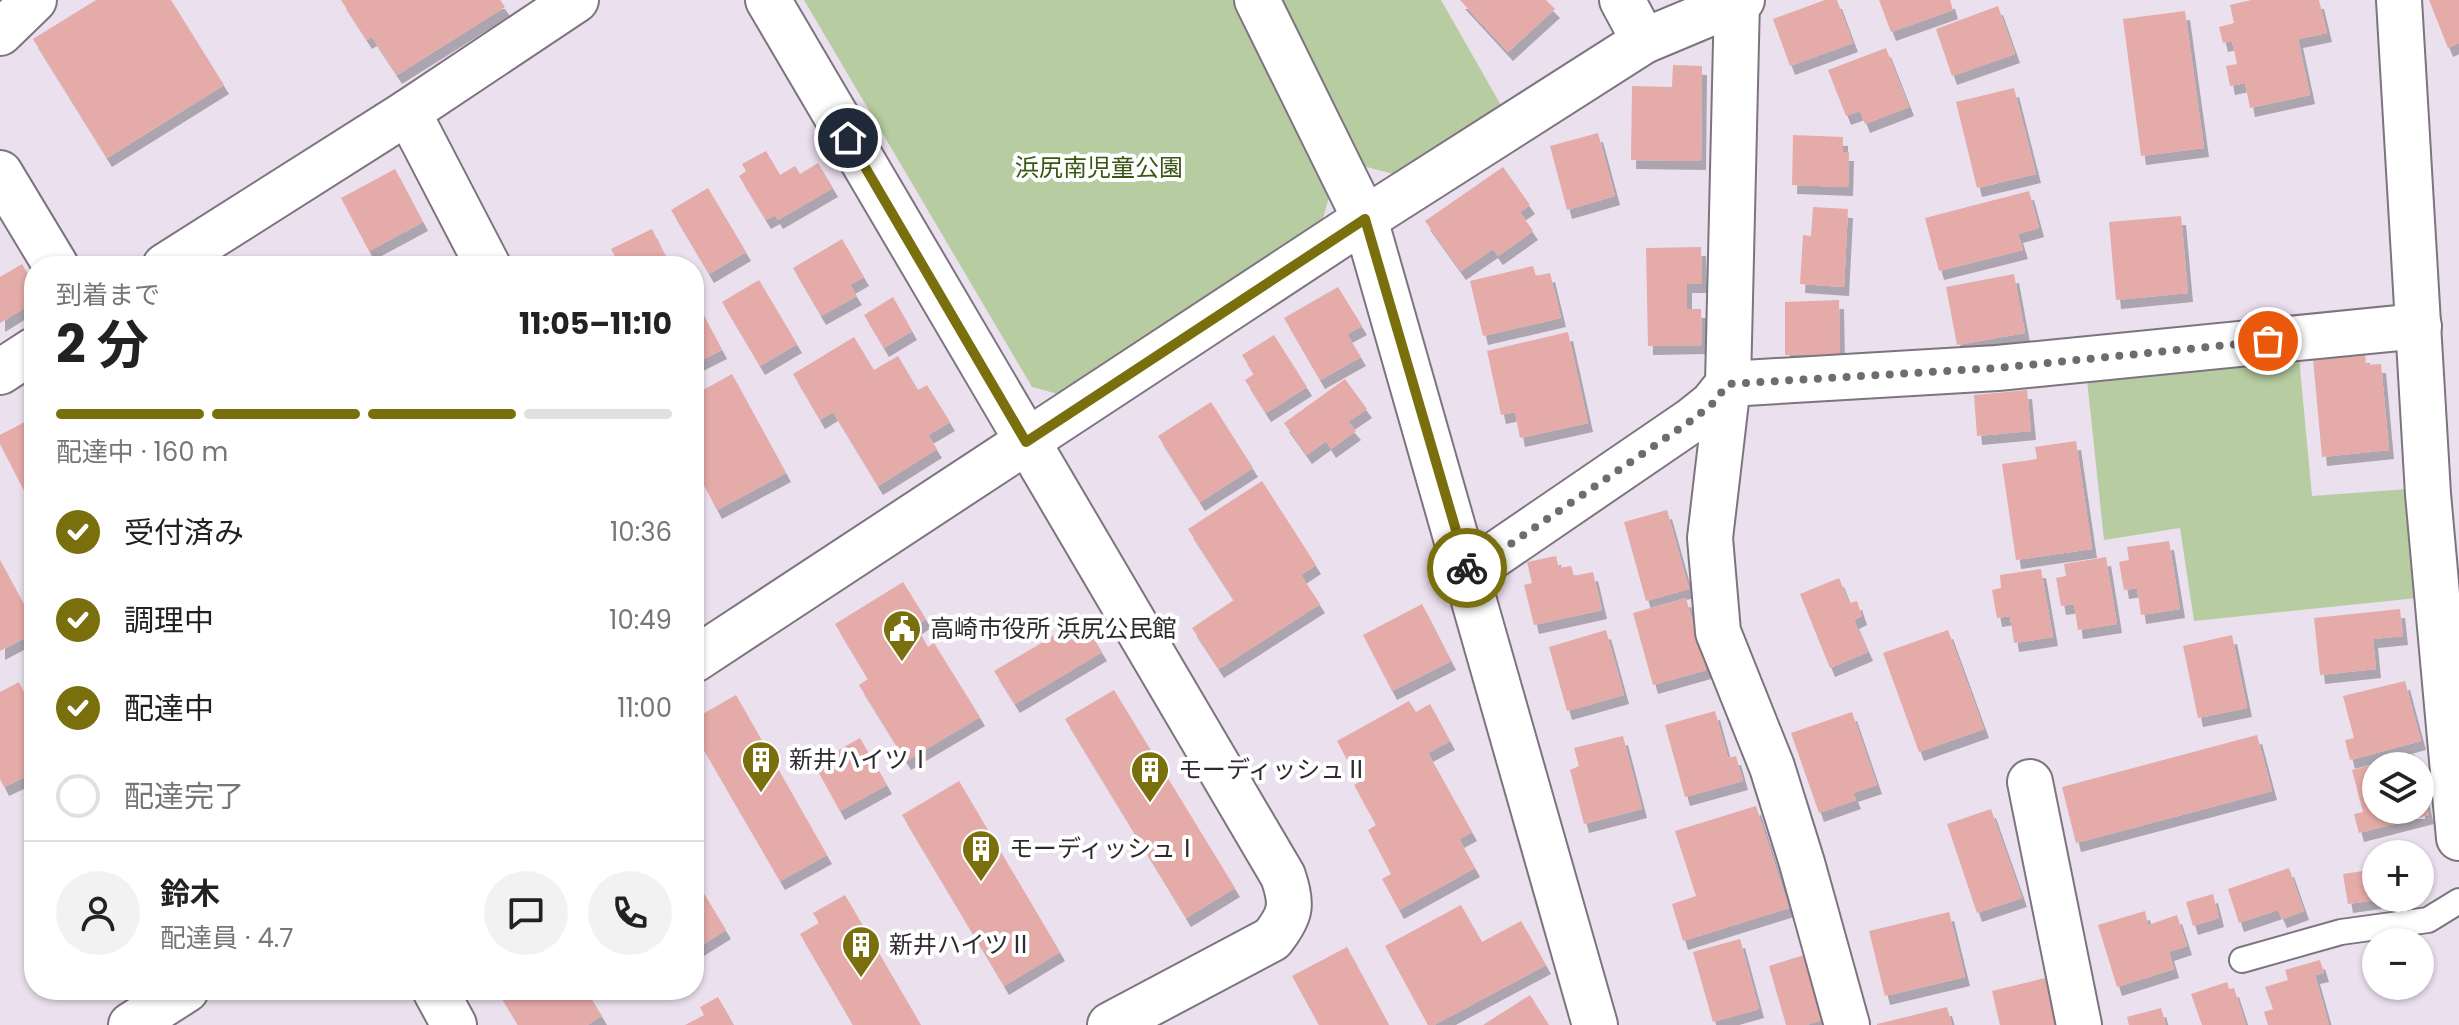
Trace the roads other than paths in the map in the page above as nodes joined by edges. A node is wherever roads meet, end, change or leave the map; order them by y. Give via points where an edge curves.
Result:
1 (34, 0) edge
2 (576, 0) edge
3 (768, 0) edge
4 (1257, 0) edge
5 (1622, 0) edge
6 (2399, 0) edge
7 (1738, 1) edge
8 (0, 33) edge
9 (1644, 41) junction
10 (408, 112) junction
11 (0, 173) edge
12 (1365, 219) junction
13 (50, 256) edge
14 (181, 256) edge
15 (483, 256) edge
16 (2419, 326) junction
17 (24, 356) edge
18 (0, 372) edge
19 (1728, 384) junction
20 (1026, 442) junction
21 (1468, 573) junction
22 (704, 653) edge
23 (2030, 782) dead end
24 (2459, 838) edge
25 (2459, 901) edge
26 (2242, 960) dead end
27 (170, 1000) edge
28 (440, 1000) edge
29 (131, 1025) edge
30 (454, 1025) edge
31 (1110, 1025) edge
32 (1595, 1025) edge
33 (1847, 1025) edge
34 (2079, 1025) edge

1 - 8 street
2 - 10 street
3 - 20 street
4 - 12 street
5 - 9 street
6 - 16 street
7 - 9 street
7 - 19 street
9 - 12 street
10 - 14 street
10 - 15 street
11 - 13 street
12 - 20 street
12 - 21 street
16 - 19 street via 1997,368
16 - 24 street
17 - 18 street
19 - 21 street via 1692,420
19 - 33 street via 1710,538 1718,632 1772,767
20 - 22 street
20 - 31 street via 1283,876 1291,898 1282,927 1272,939
21 - 32 street
23 - 34 street
25 - 26 lane via 2428,920 2341,932
27 - 29 street
28 - 30 street

